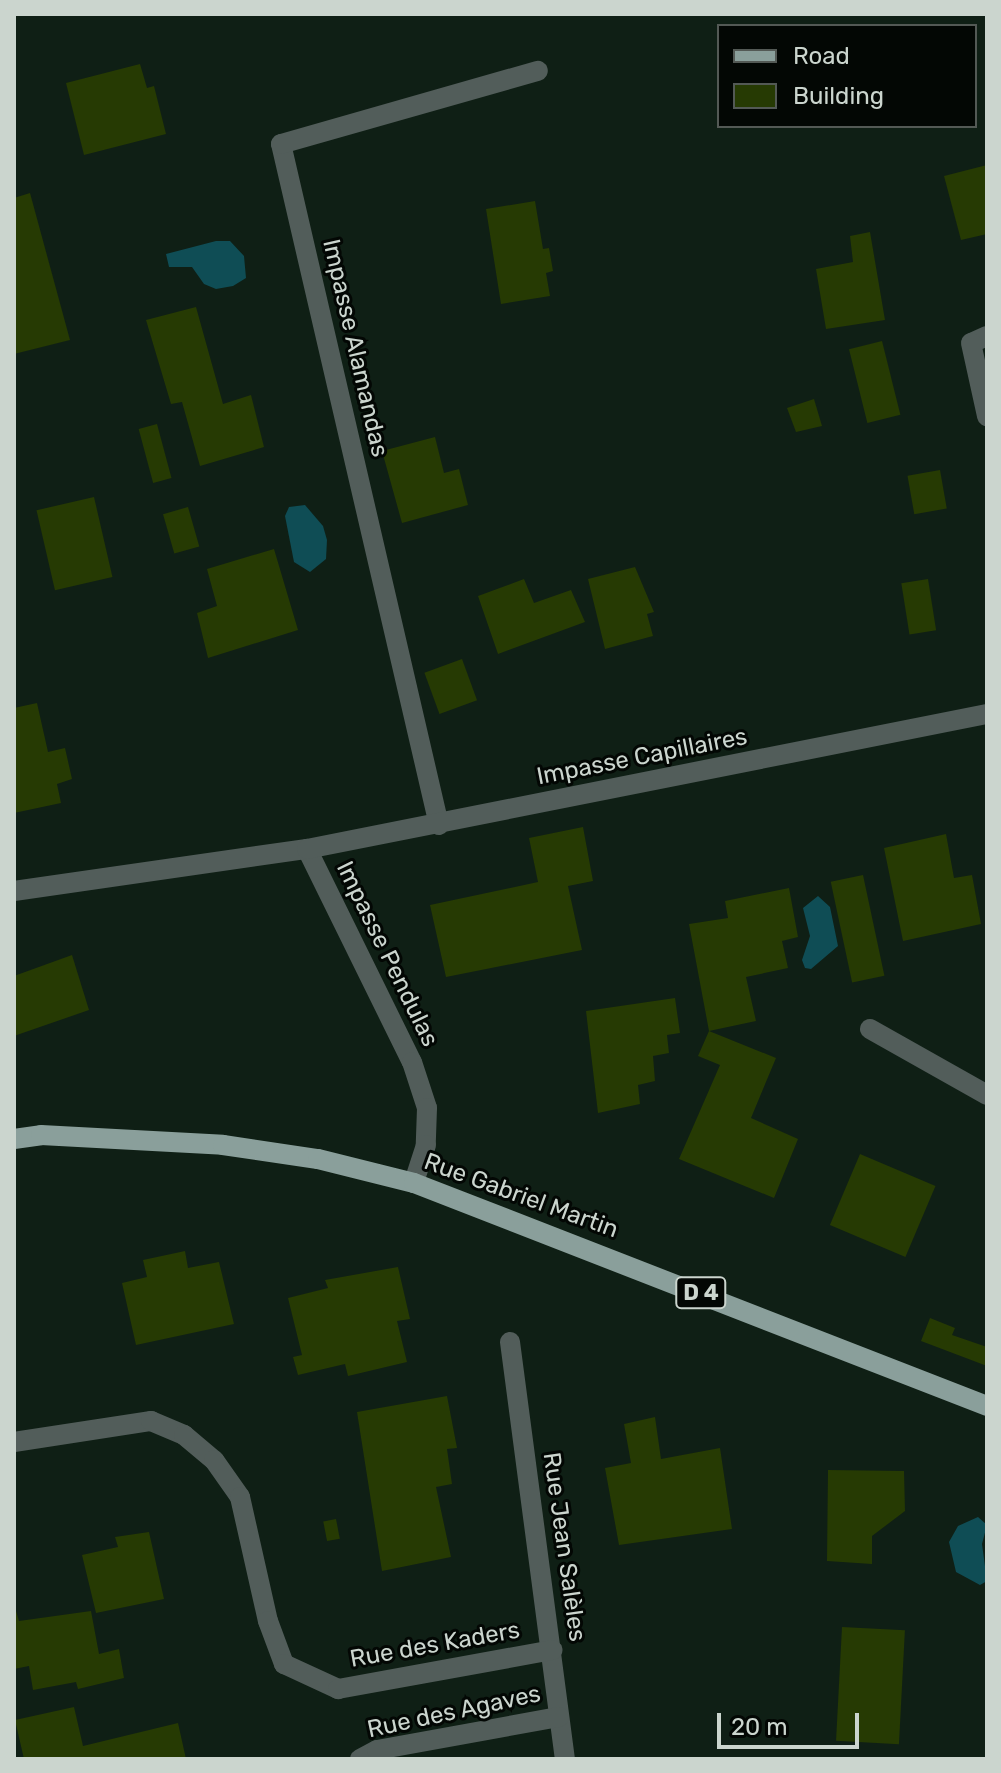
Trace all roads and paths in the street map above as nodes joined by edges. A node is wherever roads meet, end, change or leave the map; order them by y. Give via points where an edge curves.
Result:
1 (538, 71) dead end
2 (987, 336) edge
3 (987, 416) edge
4 (987, 714) edge
5 (439, 825) junction
6 (307, 849) junction
7 (14, 891) edge
8 (870, 1029) dead end
9 (987, 1095) edge
10 (14, 1139) edge
11 (414, 1183) junction
12 (510, 1342) dead end
13 (987, 1406) edge
14 (14, 1442) edge
15 (552, 1650) junction
16 (559, 1717) junction
17 (360, 1759) edge
18 (565, 1759) edge

1 - 5 street, Impasse Alamandas via 281,144
2 - 3 street via 971,343
4 - 5 street, Impasse Capillaires
5 - 6 street, Impasse Capillaires
6 - 7 street, Impasse Pendulas
6 - 11 street, Impasse Pendulas via 412,1062 427,1108 426,1145
8 - 9 street
10 - 11 main road, Rue Gabriel Martin / D 4 via 41,1135 223,1145 318,1159
11 - 13 main road, Rue Gabriel Martin / D 4
12 - 15 street, Rue Jean Salèles
14 - 15 street, Rue des Kaders via 151,1421 184,1435 214,1460 240,1497 268,1621 284,1664 338,1689
15 - 16 street, Rue Jean Salèles
16 - 17 street, Rue des Agaves via 377,1750
16 - 18 street, Rue Jean Salèles

